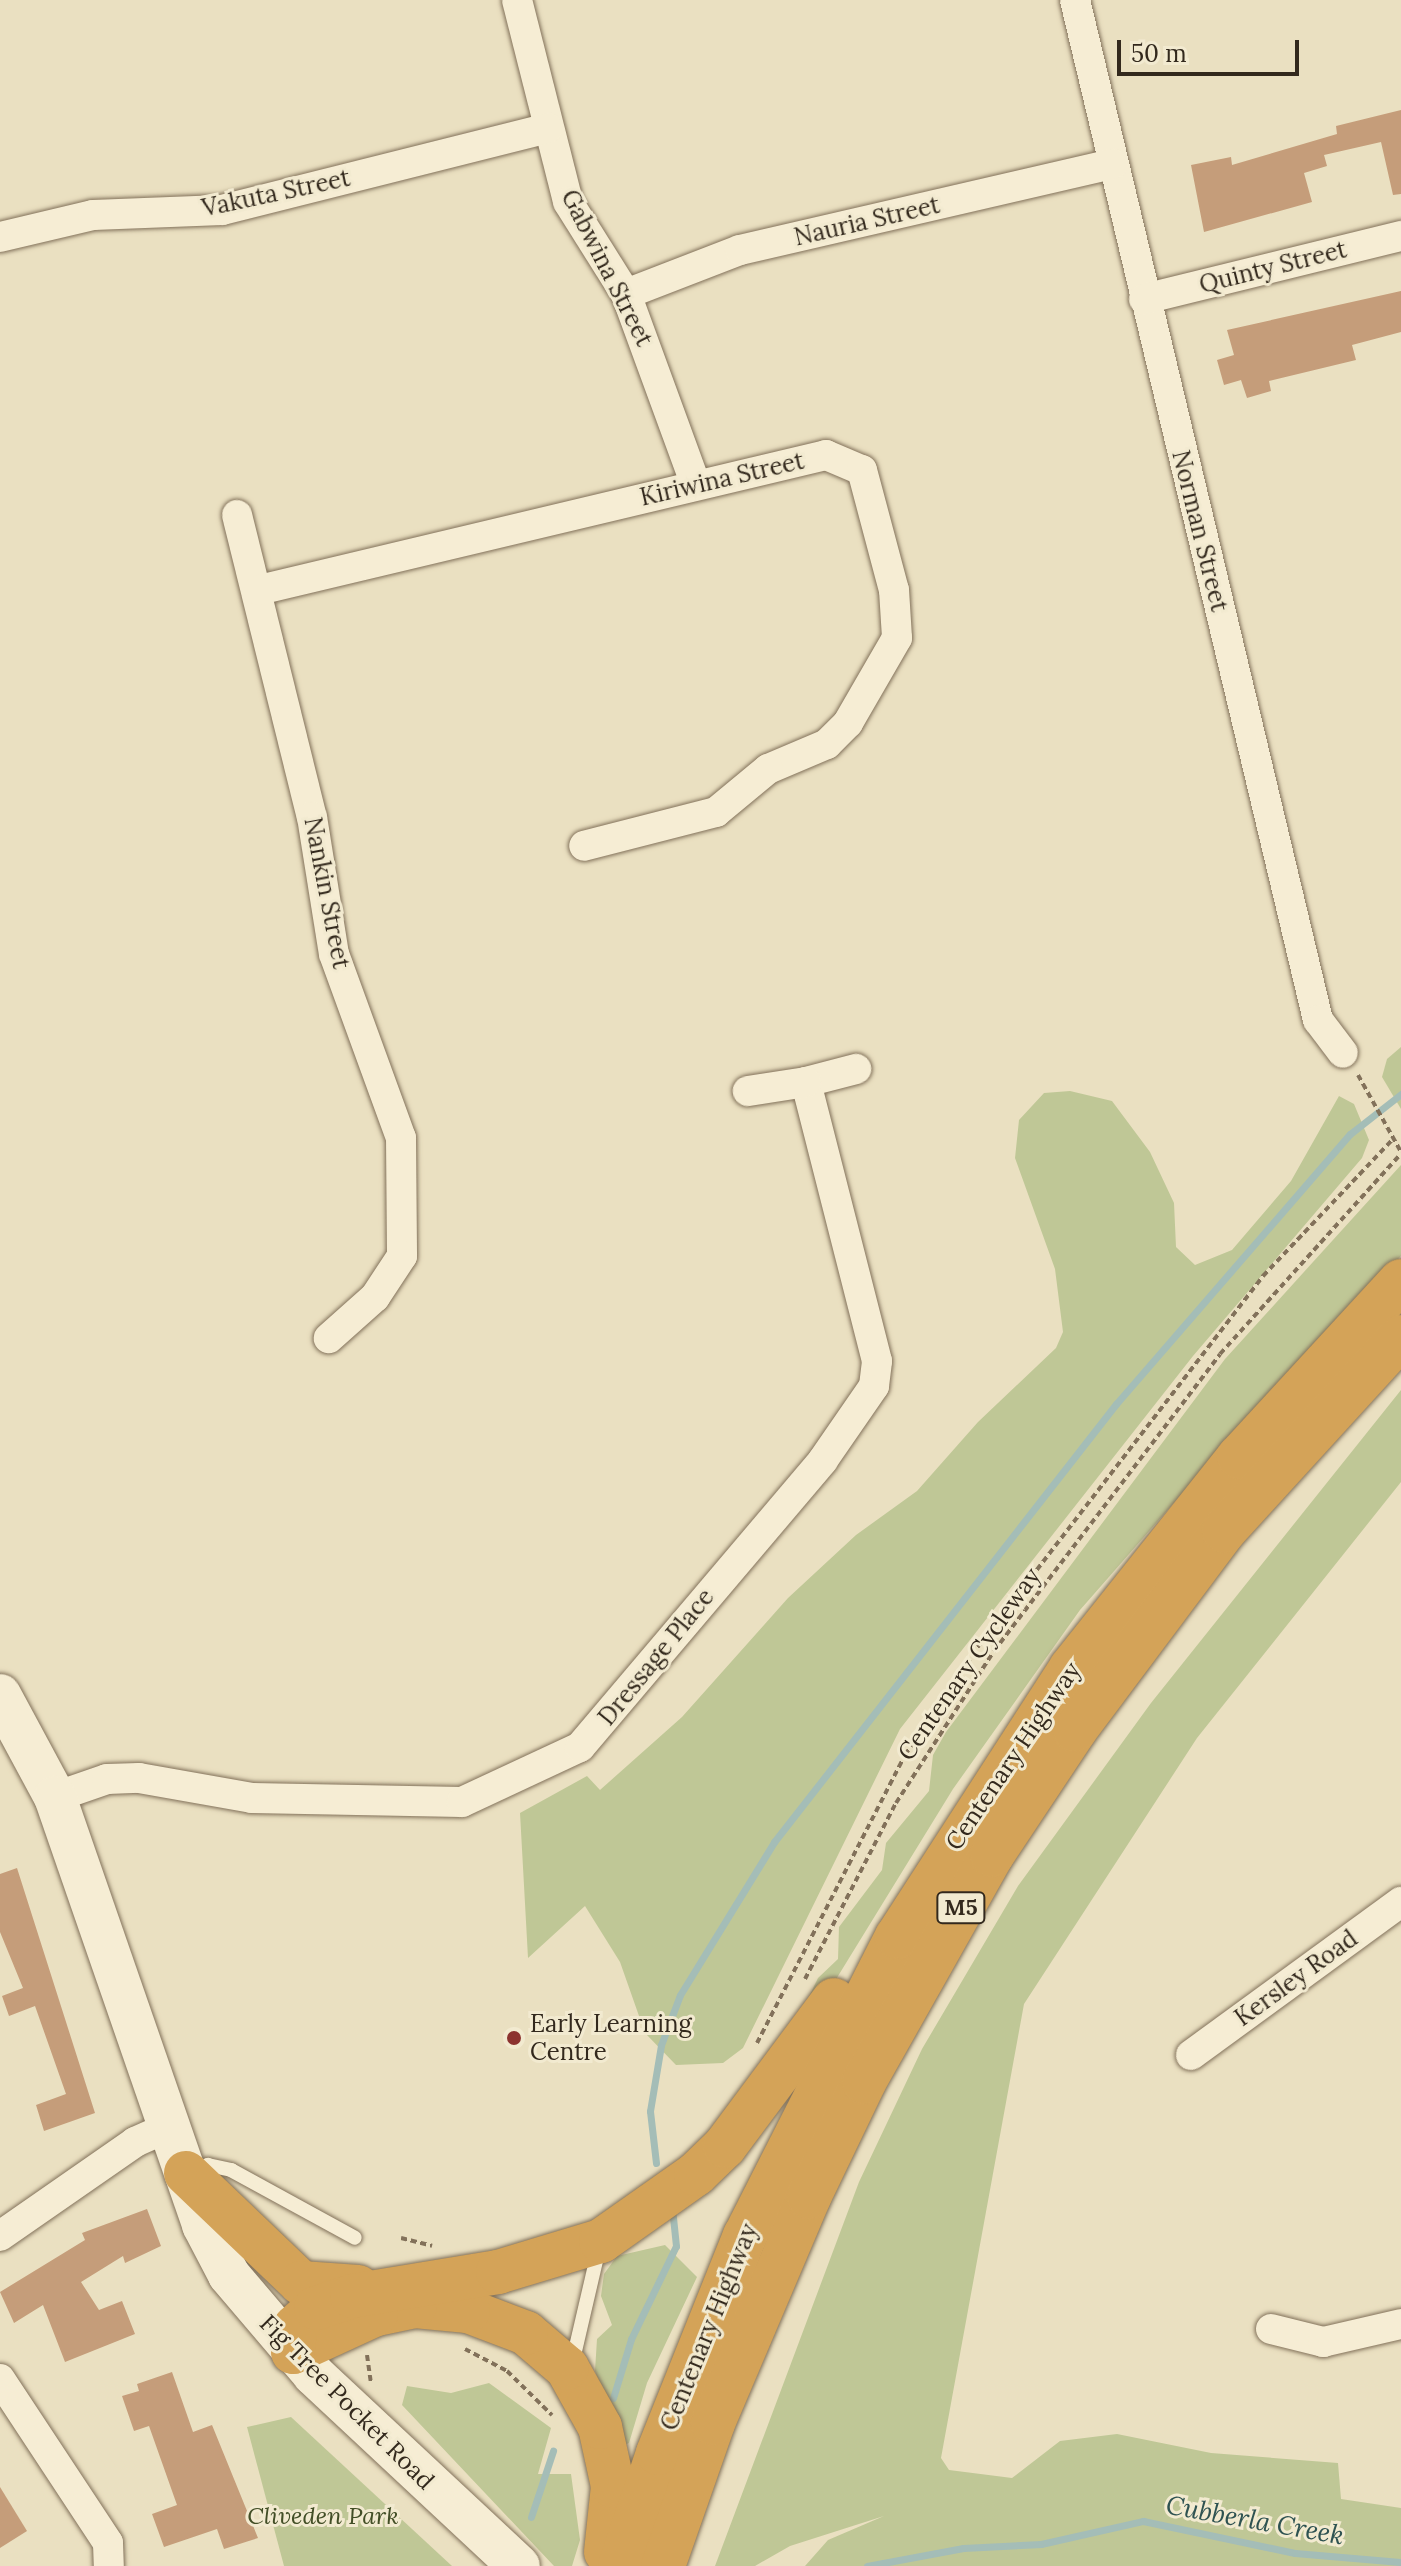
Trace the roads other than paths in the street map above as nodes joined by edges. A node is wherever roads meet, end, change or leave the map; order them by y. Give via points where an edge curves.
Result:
1 (517, 0) edge
2 (1075, 0) edge
3 (548, 128) junction
4 (1113, 164) junction
5 (1401, 236) edge
6 (0, 237) edge
7 (626, 294) junction
8 (1144, 299) junction
9 (696, 485) junction
10 (237, 515) dead end
11 (259, 590) junction
12 (584, 846) dead end
13 (1343, 1053) dead end
14 (856, 1069) dead end
15 (806, 1082) junction
16 (748, 1091) dead end
17 (1401, 1281) edge
18 (1401, 1337) edge
19 (329, 1338) dead end
20 (0, 1695) edge
21 (55, 1797) junction
22 (1401, 1902) edge
23 (897, 1937) junction
24 (1191, 2055) dead end
25 (169, 2127) junction
26 (186, 2173) junction
27 (0, 2236) edge
28 (355, 2238) dead end
29 (601, 2241) junction
30 (393, 2285) junction
31 (1401, 2324) edge
32 (1271, 2329) dead end
33 (293, 2352) junction
34 (570, 2373) junction
35 (0, 2379) edge
36 (109, 2566) edge
37 (519, 2566) edge
38 (608, 2566) edge
39 (620, 2566) edge
40 (663, 2566) edge

1 - 3 street, Gabwina Street
2 - 4 street, Norman Street
3 - 6 street, Vakuta Street via 222,210 93,215
3 - 7 street, Gabwina Street via 568,202
4 - 7 street, Nauria Street via 740,250
4 - 8 street, Norman Street
5 - 8 street, Quinty Street
7 - 9 street, Gabwina Street
8 - 13 street, Norman Street via 1318,1020
9 - 11 street, Kiriwina Street
9 - 12 street, Kiriwina Street via 826,455 862,470 894,590 897,638 885,669 827,744 783,760 707,815
10 - 11 street, Nankin Street
11 - 19 street, Nankin Street via 312,817 334,954 401,1138 402,1256 375,1297
14 - 15 street
15 - 16 street
15 - 21 street, Dressage Place via 877,1361 874,1386 823,1460 580,1747 462,1802 252,1798 139,1778 107,1779
17 - 23 highway, Centenary Highway / M5 via 1239,1457 1071,1668
18 - 40 highway, Centenary Highway / M5 via 1224,1531 1075,1730 992,1855 864,2082 809,2197 713,2423
20 - 21 main road, Fig Tree Pocket Road
21 - 25 main road, Fig Tree Pocket Road
22 - 24 street, Kersley Road
23 - 29 highway via 851,1975 786,2072 725,2146 696,2174
23 - 39 highway, Centenary Highway / M5 via 745,2236 658,2453
25 - 26 main road, Fig Tree Pocket Road
25 - 27 street via 135,2142
26 - 28 lane via 208,2165 231,2170
26 - 30 highway via 301,2283 325,2289
26 - 33 main road, Fig Tree Pocket Road via 229,2275
29 - 30 highway via 498,2272
29 - 34 lane
30 - 33 highway via 306,2315 295,2327
31 - 32 street via 1323,2342
33 - 34 highway via 376,2314 446,2307 526,2333
33 - 37 main road, Fig Tree Pocket Road
34 - 38 highway via 600,2427 611,2467
35 - 36 street via 108,2543

